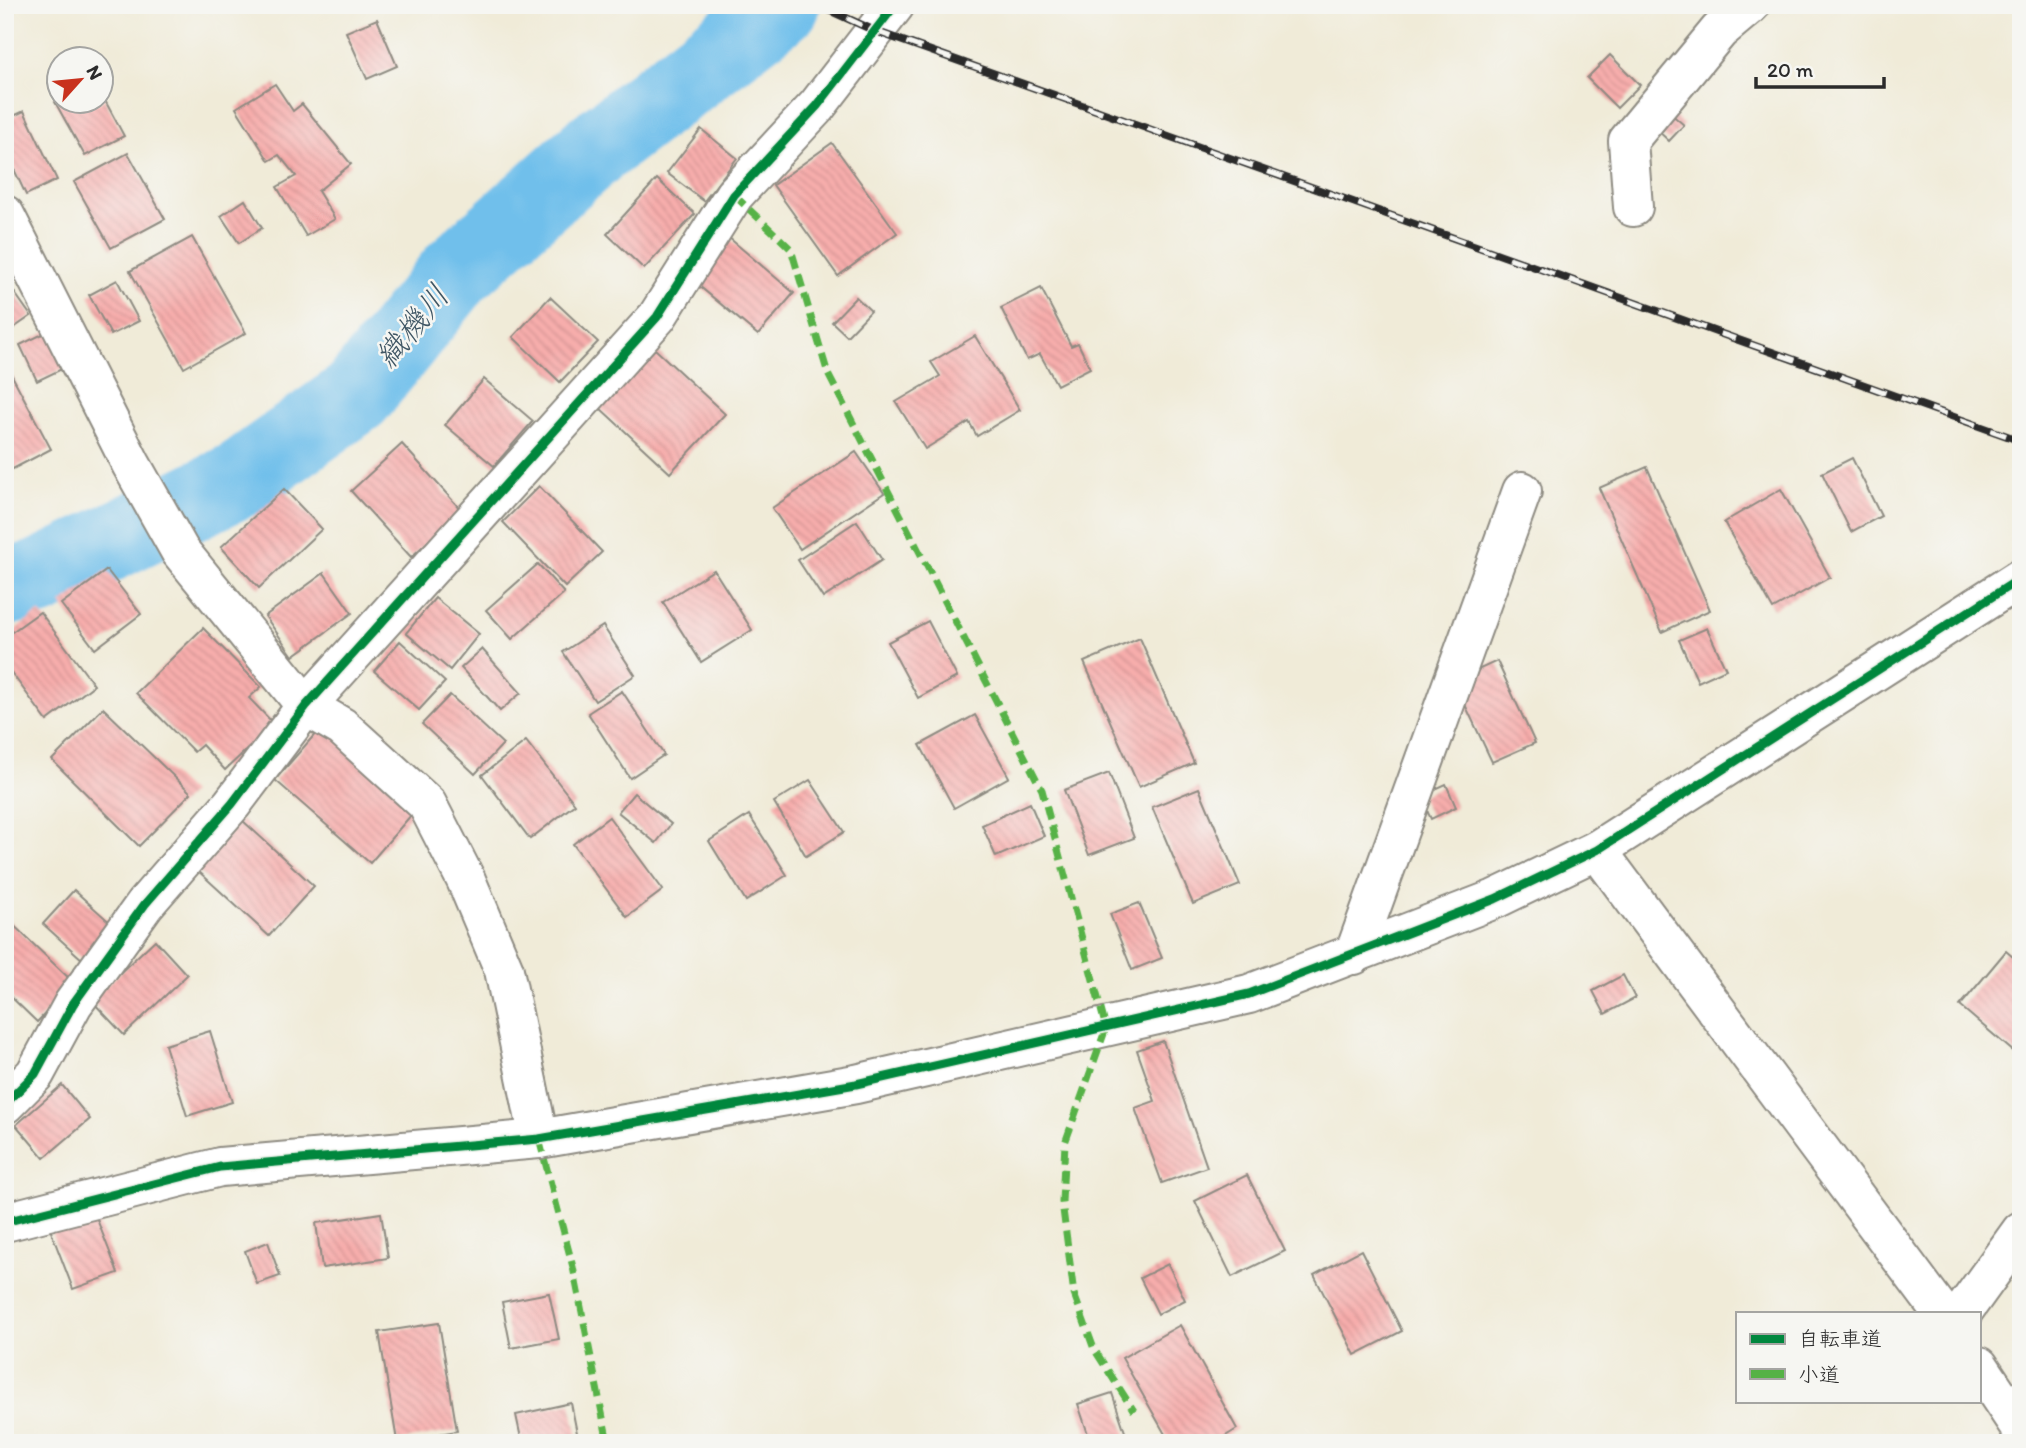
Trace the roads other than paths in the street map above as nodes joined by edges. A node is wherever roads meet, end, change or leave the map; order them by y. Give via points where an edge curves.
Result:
1 (895, 5) edge
2 (1750, 5) edge
3 (1633, 206) dead end
4 (5, 215) edge
5 (1522, 491) dead end
6 (2021, 578) edge
7 (306, 706) junction
8 (1597, 850) junction
9 (1354, 955) junction
10 (5, 1104) edge
11 (538, 1139) junction
12 (5, 1222) edge
13 (2021, 1231) edge
14 (1941, 1312) edge
15 (1963, 1312) edge
16 (1980, 1368) edge
17 (2021, 1429) edge

1 - 7 street via 817,106 734,195 657,317
2 - 3 street via 1718,30 1628,141
4 - 7 street via 180,551
5 - 9 street
6 - 8 street
7 - 10 street via 232,804 145,904 73,1003 35,1074
7 - 11 street via 342,727 427,804 504,970
8 - 9 street via 1495,899
8 - 14 street
9 - 11 street via 1249,994 1079,1034 856,1084
11 - 12 street via 220,1167
13 - 15 street
16 - 17 street

